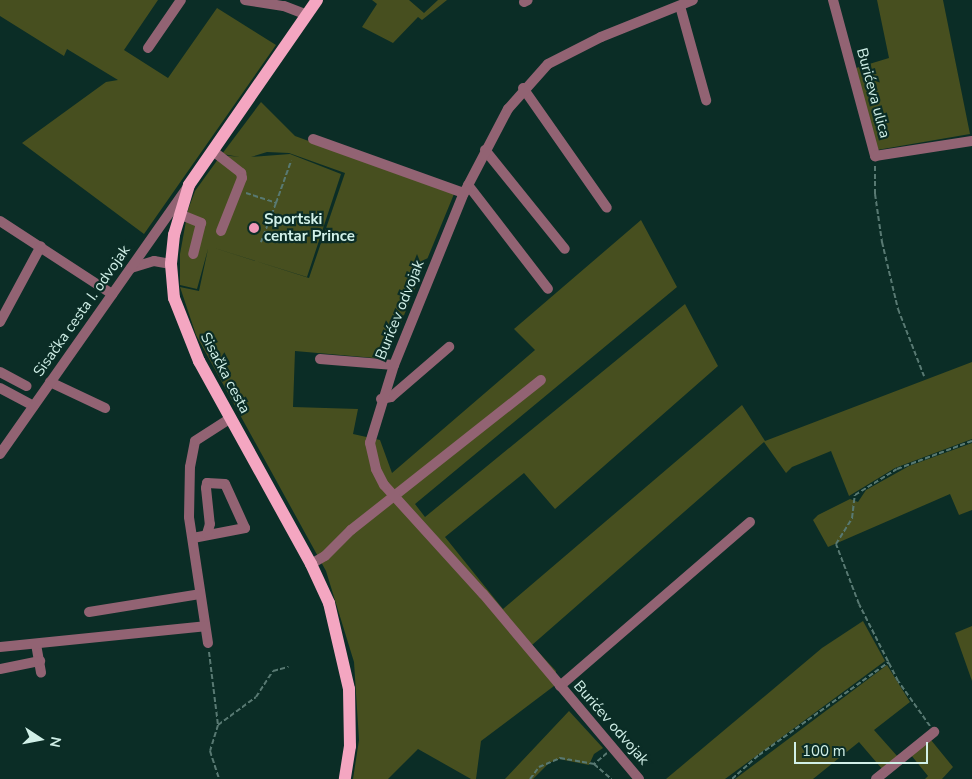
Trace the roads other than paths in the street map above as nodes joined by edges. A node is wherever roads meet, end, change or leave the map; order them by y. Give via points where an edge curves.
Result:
1 (181, 0) edge
2 (245, 0) edge
3 (317, 0) edge
4 (693, 0) edge
5 (833, 0) edge
6 (680, 6) junction
7 (308, 15) junction
8 (148, 48) dead end
9 (523, 88) junction
10 (706, 100) dead end
11 (313, 139) dead end
12 (972, 141) edge
13 (485, 150) junction
14 (213, 151) junction
15 (189, 185) junction
16 (466, 189) junction
17 (607, 208) dead end
18 (178, 214) junction
19 (0, 221) edge
20 (221, 231) dead end
21 (41, 246) junction
22 (565, 249) dead end
23 (193, 254) dead end
24 (171, 264) junction
25 (130, 268) junction
26 (548, 289) dead end
27 (112, 294) junction
28 (0, 322) edge
29 (449, 347) dead end
30 (320, 359) dead end
31 (394, 365) junction
32 (0, 372) edge
33 (541, 380) dead end
34 (50, 382) junction
35 (26, 386) dead end
36 (0, 388) edge
37 (381, 398) junction
38 (34, 406) junction
39 (105, 408) dead end
40 (231, 418) junction
41 (0, 454) edge
42 (395, 498) junction
43 (750, 522) dead end
44 (207, 534) junction
45 (192, 538) junction
46 (311, 564) junction
47 (200, 594) junction
48 (89, 612) dead end
49 (205, 626) junction
50 (208, 643) road end
51 (36, 644) junction
52 (0, 647) edge
53 (40, 662) junction
54 (0, 669) edge
55 (41, 673) dead end
56 (560, 686) junction
57 (934, 732) road end
58 (345, 779) edge
59 (639, 779) edge
60 (876, 779) edge

1 - 8 street
2 - 7 street via 292,8
3 - 7 main road, Sisačka cesta
4 - 6 street, Burićev odvojak
5 - 12 street, Burićeva ulica via 875,156
6 - 9 street, Burićev odvojak via 601,37 548,64
6 - 10 street
7 - 14 main road, Sisačka cesta
9 - 13 street, Burićev odvojak
9 - 17 street
11 - 16 street
13 - 16 street, Burićev odvojak
13 - 22 street
14 - 15 main road, Sisačka cesta
14 - 20 street via 241,173 242,178
15 - 18 main road, Sisačka cesta
15 - 25 street, Sisačka cesta I. odvojak
16 - 26 street
16 - 31 street, Burićev odvojak
18 - 23 street via 201,223
18 - 24 main road, Sisačka cesta
19 - 21 street
21 - 27 street
21 - 28 street
24 - 25 street via 154,261
24 - 40 main road, Sisačka cesta via 174,298 183,326
25 - 27 street, Sisačka cesta I. odvojak
27 - 34 street, Sisačka cesta I. odvojak
29 - 37 street via 391,397
30 - 31 street
31 - 37 street, Burićev odvojak
32 - 35 street
33 - 42 street
34 - 38 street, Sisačka cesta I. odvojak
34 - 39 street
36 - 38 street
37 - 42 street, Burićev odvojak via 370,448 376,469
38 - 41 street, Sisačka cesta I. odvojak
40 - 45 street via 202,435 192,450 189,517
40 - 46 main road, Sisačka cesta
42 - 46 street via 351,530 326,556
42 - 56 street, Burićev odvojak via 442,547
43 - 56 street, Burićev odvojak
44 - 44 street via 246,528 224,484 208,483 206,488 210,524
44 - 45 street
45 - 47 street
46 - 58 main road, Sisačka cesta via 329,603 346,663 351,719
47 - 48 street
47 - 49 street
49 - 50 street
49 - 51 street
51 - 52 street
51 - 53 street
53 - 54 street
53 - 55 street
56 - 59 street, Burićev odvojak
57 - 60 street

